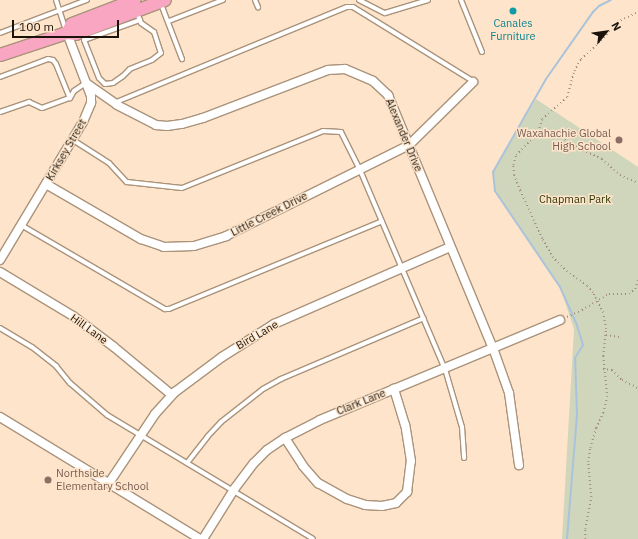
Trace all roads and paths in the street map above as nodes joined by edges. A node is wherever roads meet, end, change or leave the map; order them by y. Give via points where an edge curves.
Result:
1 (56, 0) edge
2 (87, 0) edge
3 (223, 0) edge
4 (255, 0) edge
5 (359, 0) edge
6 (409, 0) edge
7 (428, 0) edge
8 (461, 0) edge
9 (163, 1) edge
10 (411, 6) junction
11 (258, 7) dead end
12 (59, 10) junction
13 (137, 11) edge
14 (638, 12) edge
15 (168, 21) junction
16 (101, 29) junction
17 (0, 33) edge
18 (67, 33) junction
19 (482, 52) dead end
20 (0, 55) edge
21 (182, 59) dead end
22 (0, 77) edge
23 (474, 82) joint
24 (86, 83) junction
25 (70, 98) junction
26 (114, 103) junction
27 (0, 112) edge
28 (538, 133) junction
29 (72, 140) junction
30 (409, 145) junction
31 (360, 170) junction
32 (638, 183) edge
33 (46, 184) junction
34 (382, 221) junction
35 (21, 225) junction
36 (450, 247) junction
37 (0, 260) edge
38 (403, 268) junction
39 (0, 272) edge
40 (638, 280) edge
41 (598, 301) junction
42 (424, 318) junction
43 (562, 319) joint
44 (0, 328) edge
45 (606, 335) junction
46 (620, 337) dead end
47 (493, 348) junction
48 (445, 369) junction
49 (603, 369) junction
50 (638, 388) edge
51 (394, 389) junction
52 (172, 395) junction
53 (0, 417) edge
54 (142, 435) junction
55 (285, 438) junction
56 (464, 458) dead end
57 (187, 463) junction
58 (519, 465) dead end
59 (109, 483) junction
60 (233, 491) junction
61 (200, 539) edge
62 (203, 539) edge
63 (313, 539) edge
64 (585, 539) edge

1 - 12 lane
2 - 12 lane
3 - 15 lane
4 - 11 lane
5 - 10 lane via 385,13
6 - 10 lane
7 - 10 lane
8 - 19 lane
9 - 13 main road
9 - 15 lane
12 - 17 lane
12 - 18 lane
13 - 16 main road
13 - 16 lane via 154,32 160,53 152,60 130,69 113,83 105,84 99,78 84,40
13 - 18 main road via 72,24
14 - 28 path via 617,22 581,59 574,71 567,97 542,119
15 - 21 lane
16 - 18 main road via 76,34
18 - 20 main road
18 - 24 street, Kirksey Street
22 - 25 lane via 48,59 53,60
23 - 26 lane via 353,7 347,7
23 - 30 street, Little Creek Drive
24 - 25 lane via 74,91
24 - 26 street, Alexander Drive
24 - 29 street, Kirksey Street via 91,103
25 - 27 lane via 42,108 29,102
26 - 30 street, Alexander Drive via 156,125 182,124 308,76 328,70 345,69 373,81 388,95
28 - 32 path via 548,137 562,137 572,145 602,159 620,175
28 - 41 path via 516,155 514,175 530,216 553,258 587,286
29 - 31 lane via 109,163 127,182 176,188 195,184 323,131 341,132
29 - 33 street, Kirksey Street
30 - 31 street, Little Creek Drive
30 - 36 street, Alexander Drive
31 - 33 street, Little Creek Drive via 226,236 182,248 164,247 141,239
31 - 34 lane
33 - 35 street, Kirksey Street
34 - 35 lane via 169,309 164,309
34 - 38 lane
35 - 37 street, Kirksey Street
36 - 38 street, Bird Lane
36 - 47 street, Alexander Drive
38 - 42 lane
38 - 52 street, Bird Lane via 268,327 222,357
39 - 52 street, Hill Lane via 73,316
40 - 41 path via 630,294 609,294
41 - 43 path
41 - 45 path via 603,313
42 - 48 lane
42 - 57 lane via 263,389 221,422
43 - 47 street, Clark Lane
44 - 54 lane via 56,366 70,383 108,415
45 - 46 path
45 - 49 path
47 - 48 street, Clark Lane
47 - 58 street, Alexander Drive via 510,400
48 - 51 street, Clark Lane
48 - 56 lane via 462,427
49 - 50 path via 612,370 622,380
49 - 64 path via 607,397 590,448 588,462 591,497
51 - 55 street, Clark Lane via 320,420
51 - 55 street via 405,425 411,461 407,492 396,503 382,506 366,505 346,499 318,483 303,466
52 - 54 street, Bird Lane via 155,414
53 - 59 street
54 - 57 lane
54 - 59 street, Bird Lane
55 - 60 street, Clark Lane via 254,463
57 - 60 lane
59 - 61 street
60 - 62 street, Clark Lane
60 - 63 lane

